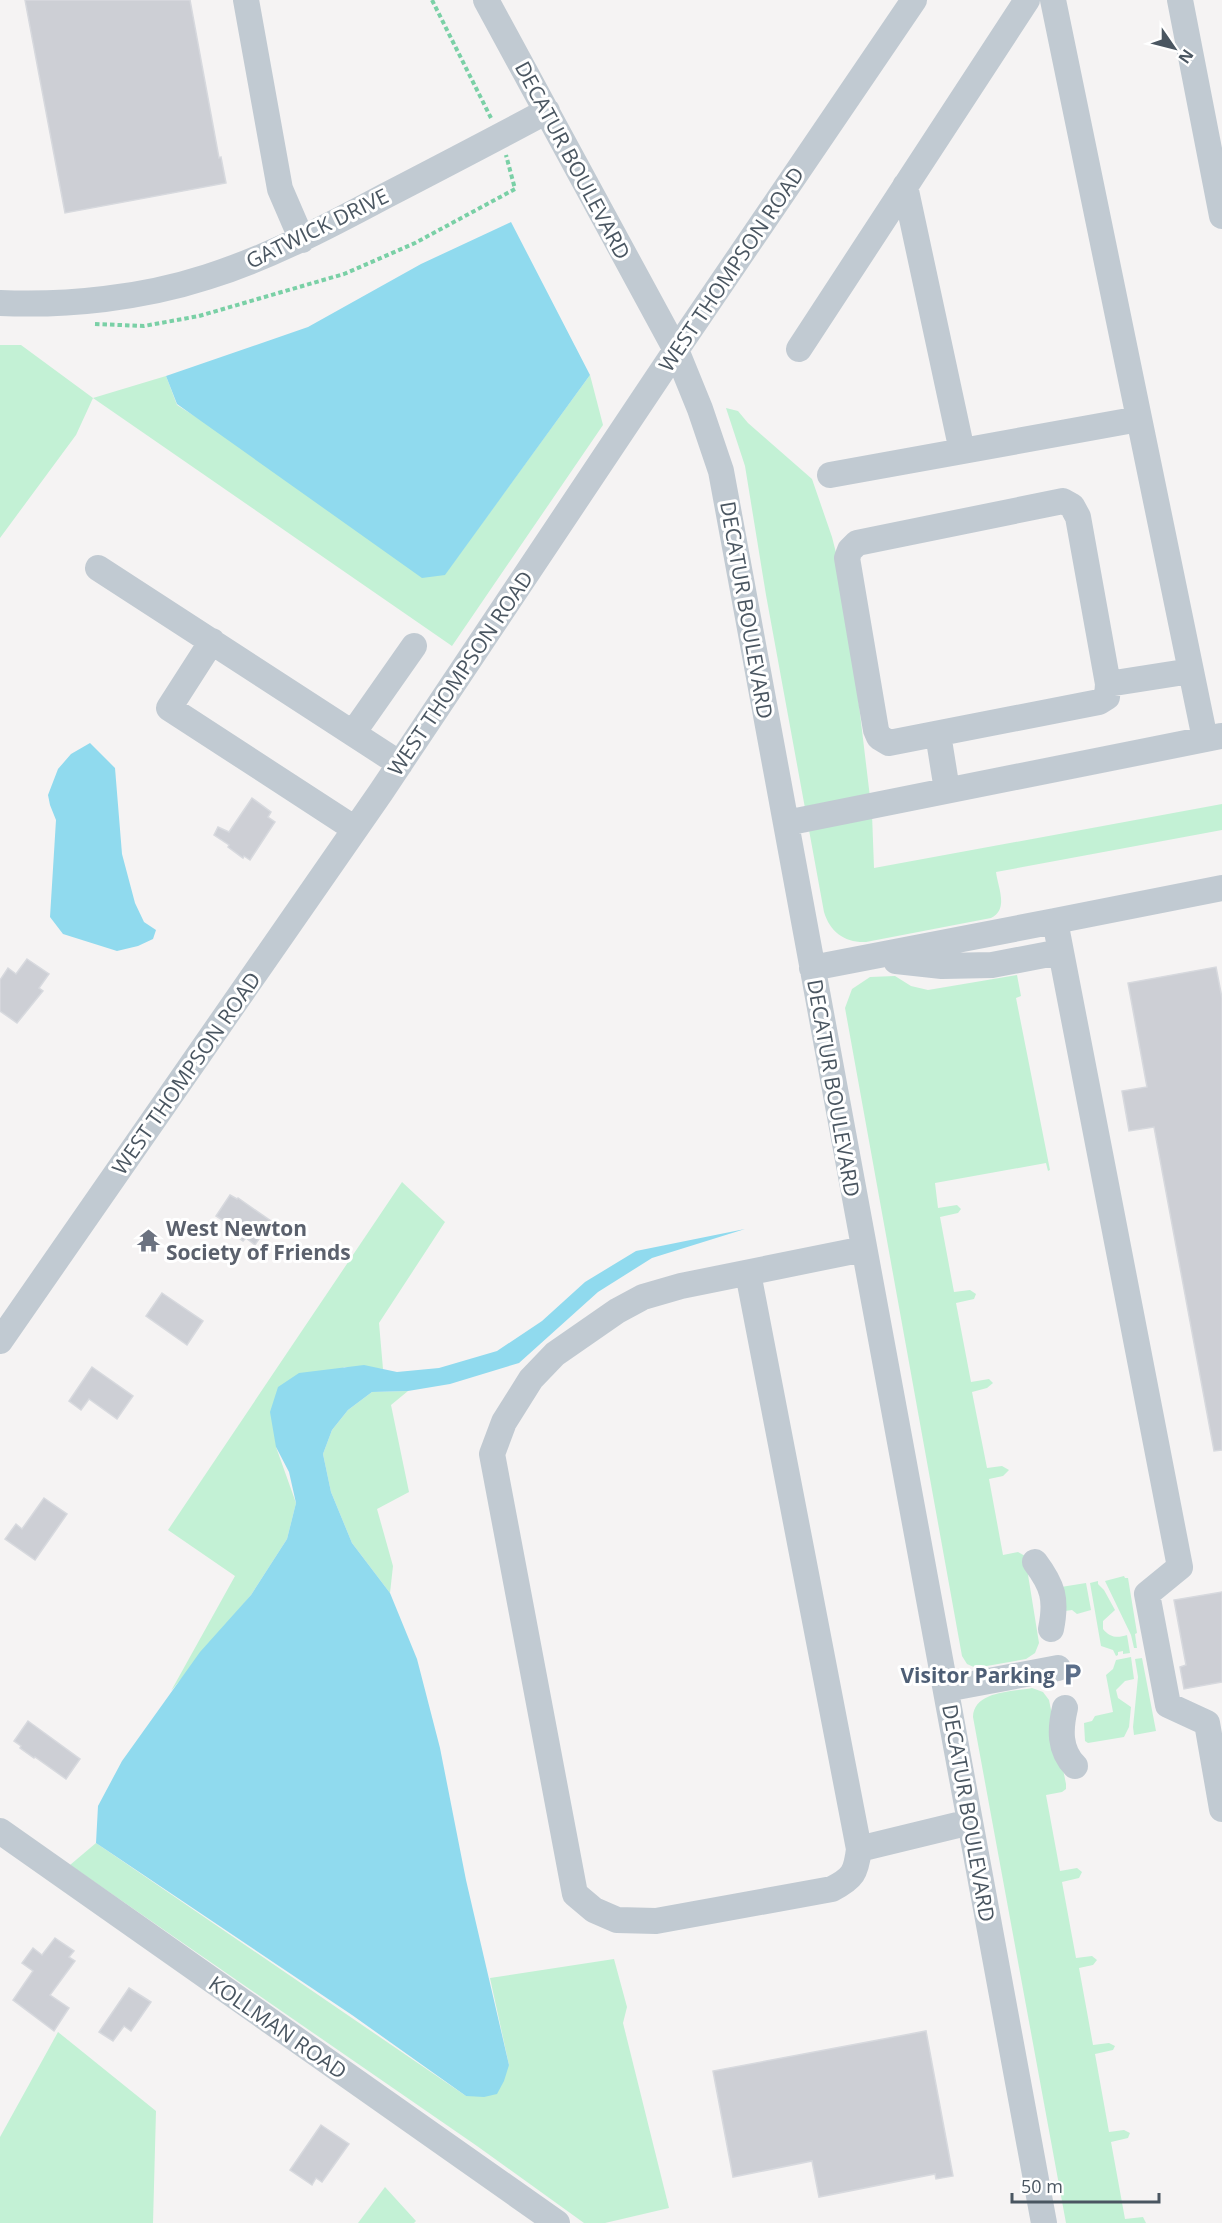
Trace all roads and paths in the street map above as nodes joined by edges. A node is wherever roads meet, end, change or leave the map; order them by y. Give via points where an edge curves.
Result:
1 (246, 0) edge
2 (432, 0) edge
3 (486, 0) edge
4 (914, 0) edge
5 (1026, 0) edge
6 (1053, 0) edge
7 (1180, 0) edge
8 (546, 111) junction
9 (500, 136) junction
10 (905, 186) junction
11 (1222, 216) edge
12 (302, 240) junction
13 (0, 303) edge
14 (86, 324) dead end
15 (799, 349) dead end
16 (676, 350) junction
17 (1139, 419) junction
18 (962, 451) junction
19 (830, 475) dead end
20 (98, 568) dead end
21 (212, 641) junction
22 (414, 646) dead end
23 (1191, 671) junction
24 (1108, 684) junction
25 (353, 734) junction
26 (938, 734) junction
27 (1214, 737) edge
28 (400, 764) junction
29 (947, 790) junction
30 (786, 823) junction
31 (355, 829) junction
32 (1222, 888) edge
33 (1055, 921) junction
34 (1060, 952) junction
35 (869, 958) junction
36 (812, 968) junction
37 (864, 1249) junction
38 (748, 1273) junction
39 (0, 1341) edge
40 (1058, 1668) dead end
41 (946, 1689) junction
42 (1065, 1708) dead end
43 (1075, 1766) dead end
44 (1222, 1809) edge
45 (970, 1822) junction
46 (0, 1832) edge
47 (859, 1849) junction
48 (557, 2223) edge
49 (1044, 2223) edge

1 - 12 street via 280,189
2 - 9 path
3 - 8 street, DECATUR BOULEVARD
4 - 16 street, WEST THOMPSON ROAD
5 - 10 street
6 - 17 street
7 - 11 street
8 - 9 street, GATWICK DRIVE
8 - 16 street, DECATUR BOULEVARD
9 - 12 street, GATWICK DRIVE
9 - 14 path via 515,189 415,243 344,274 199,316 144,326
10 - 15 street
10 - 18 street
12 - 13 street, GATWICK DRIVE via 207,277 143,292 53,303
16 - 28 street, WEST THOMPSON ROAD
16 - 30 street, DECATUR BOULEVARD via 721,471
17 - 18 street
17 - 23 street
18 - 19 street
20 - 21 street
21 - 25 street
21 - 31 street via 169,708
22 - 25 street
23 - 24 street
23 - 27 street
24 - 26 street via 1107,697 1099,702
24 - 26 street via 1078,517 1072,506 1063,501 857,543 847,558 879,738 889,743
25 - 28 street
26 - 29 street
27 - 29 street
28 - 31 street, WEST THOMPSON ROAD
29 - 30 street
30 - 36 street, DECATUR BOULEVARD
31 - 39 street, WEST THOMPSON ROAD
32 - 33 street
33 - 34 street
33 - 35 street
34 - 35 street via 992,965 942,966
34 - 44 street via 1180,1567 1147,1594 1168,1706 1207,1722
35 - 36 street
36 - 37 street, DECATUR BOULEVARD
37 - 38 street
37 - 41 street, DECATUR BOULEVARD
38 - 47 street
38 - 47 street via 643,1297 584,1333 555,1354 531,1380 504,1422 492,1454 575,1894 594,1910 617,1920 656,1921 832,1889 849,1880 858,1862
40 - 41 street
41 - 45 street, DECATUR BOULEVARD
42 - 43 street via 1060,1728 1067,1758
45 - 47 street
45 - 49 street, DECATUR BOULEVARD
46 - 48 street, KOLLMAN ROAD

